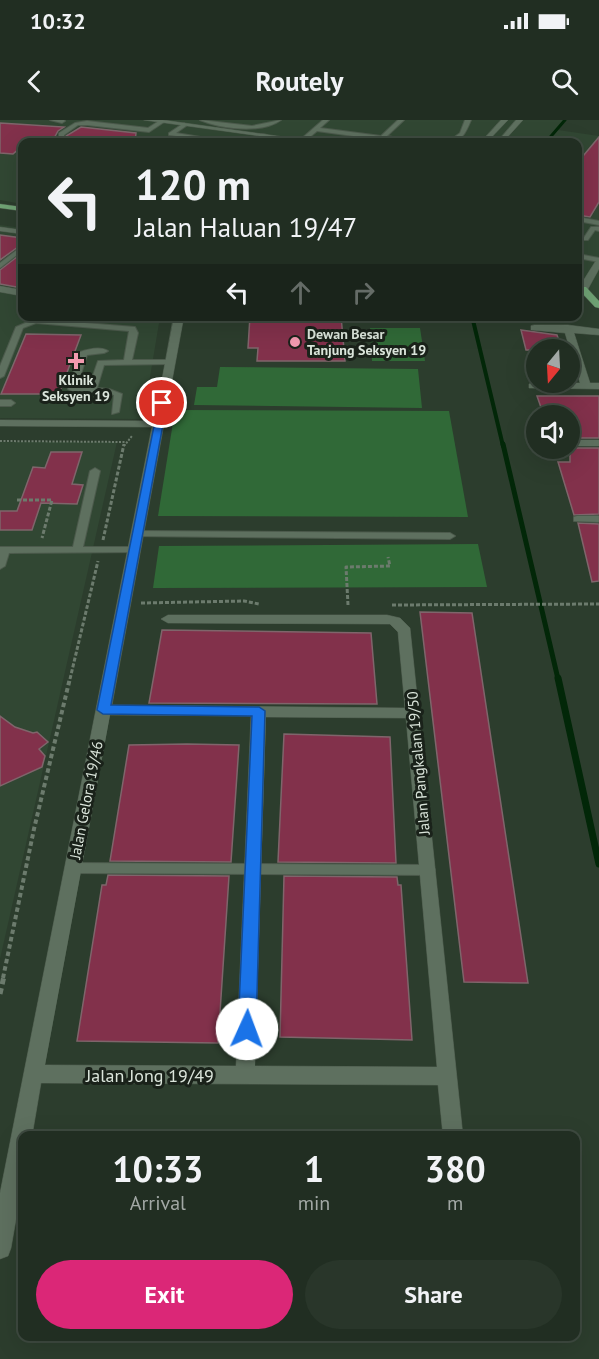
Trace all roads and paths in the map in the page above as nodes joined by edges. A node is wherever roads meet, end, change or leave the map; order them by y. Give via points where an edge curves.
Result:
1 (52, 120) edge
2 (147, 120) edge
3 (202, 120) edge
4 (270, 120) edge
5 (278, 120) edge
6 (326, 120) edge
7 (401, 120) edge
8 (468, 120) edge
9 (505, 120) edge
10 (520, 120) edge
11 (62, 121) edge
12 (161, 122) junction
13 (184, 125) junction
14 (316, 129) junction
15 (264, 135) junction
16 (62, 138) edge
17 (200, 138) edge
18 (260, 138) edge
19 (283, 138) edge
20 (306, 138) edge
21 (382, 138) joint
22 (460, 138) edge
23 (488, 138) edge
24 (504, 138) edge
25 (0, 206) edge
26 (18, 208) edge
27 (582, 220) edge
28 (598, 223) edge
29 (0, 229) edge
30 (18, 231) edge
31 (582, 248) edge
32 (18, 251) edge
33 (582, 256) edge
34 (0, 257) edge
35 (9, 258) junction
36 (18, 259) edge
37 (599, 261) edge
38 (0, 266) edge
39 (582, 286) edge
40 (0, 289) edge
41 (582, 290) edge
42 (18, 292) edge
43 (582, 292) edge
44 (599, 292) edge
45 (582, 303) edge
46 (599, 305) edge
47 (178, 321) edge
48 (534, 328) dead end
49 (568, 328) junction
50 (106, 329) junction
51 (599, 332) edge
52 (104, 351) junction
53 (128, 362) junction
54 (170, 362) junction
55 (101, 363) junction
56 (0, 376) edge
57 (580, 386) edge
58 (586, 386) junction
59 (599, 386) edge
60 (92, 391) junction
61 (0, 403) edge
62 (11, 403) dead end
63 (115, 412) dead end
64 (0, 423) edge
65 (146, 424) junction
66 (158, 424) junction
67 (0, 441) edge
68 (125, 442) junction
69 (580, 443) edge
70 (599, 443) edge
71 (95, 471) dead end
72 (17, 500) dead end
73 (577, 519) dead end
74 (599, 519) edge
75 (137, 534) junction
76 (450, 536) dead end
77 (3, 550) edge
78 (37, 550) junction
79 (76, 550) junction
80 (101, 550) junction
81 (134, 550) junction
82 (388, 557) dead end
83 (0, 566) edge
84 (125, 603) junction
85 (599, 604) edge
86 (262, 605) dead end
87 (348, 605) dead end
88 (406, 605) dead end
89 (168, 619) dead end
90 (103, 710) junction
91 (259, 711) junction
92 (413, 713) junction
93 (73, 868) junction
94 (253, 869) junction
95 (428, 870) junction
96 (0, 994) edge
97 (33, 1074) junction
98 (246, 1075) junction
99 (447, 1076) junction
100 (22, 1131) edge
101 (452, 1131) edge
102 (18, 1153) edge
103 (0, 1248) edge

1 - 11 lane
2 - 12 street
3 - 5 lane via 259,128
4 - 5 lane
6 - 14 lane
7 - 21 lane
8 - 22 lane
9 - 23 street
10 - 24 street
12 - 13 street
12 - 16 lane via 149,130 77,124 61,134
13 - 15 street
13 - 17 lane via 171,134
14 - 20 lane
14 - 21 lane
15 - 18 lane
15 - 19 street
25 - 26 main road
27 - 28 lane
28 - 31 lane
29 - 30 street
32 - 35 lane
33 - 37 lane
34 - 35 lane
35 - 36 lane
35 - 38 lane
37 - 39 street
40 - 42 street
41 - 44 main road
43 - 46 main road
45 - 46 main road
47 - 54 street, Jalan Gelora 19/46
48 - 49 street
49 - 51 street
49 - 58 street
50 - 52 lane
50 - 53 lane via 126,327 134,333
50 - 56 lane via 26,323 20,327
52 - 55 lane
52 - 60 lane via 83,354 71,386 72,390
53 - 54 lane
53 - 55 lane
54 - 66 street, Jalan Gelora 19/46
55 - 60 lane
57 - 58 street
58 - 59 street
60 - 63 lane via 118,394
61 - 62 lane
64 - 65 street
65 - 66 street
65 - 68 path
66 - 75 street, Jalan Gelora 19/46
67 - 68 path
68 - 80 path
69 - 70 street
71 - 79 lane
72 - 78 path via 52,500
73 - 74 lane
75 - 76 lane
75 - 81 street, Jalan Gelora 19/46
77 - 78 lane
77 - 83 lane
78 - 79 lane
79 - 80 lane
80 - 81 lane
80 - 96 path via 34,829
81 - 84 street, Jalan Gelora 19/46
82 - 87 path via 390,566 346,567
84 - 86 path via 244,601
84 - 90 street, Jalan Gelora 19/46
85 - 88 path
89 - 92 street, Jalan Pangkalan 19/50 via 395,621 405,631
90 - 91 street
90 - 93 street, Jalan Gelora 19/46
91 - 92 street
91 - 94 street
92 - 95 street, Jalan Pangkalan 19/50
93 - 94 lane
93 - 97 street, Jalan Gelora 19/46
94 - 95 lane
94 - 98 street
95 - 99 street, Jalan Pangkalan 19/50
97 - 98 street, Jalan Jong 19/49
97 - 100 street, Jalan Gelora 19/46
98 - 99 street, Jalan Jong 19/49
99 - 101 street, Jalan Pangkalan 19/50
102 - 103 street, Jalan Gelora 19/46

